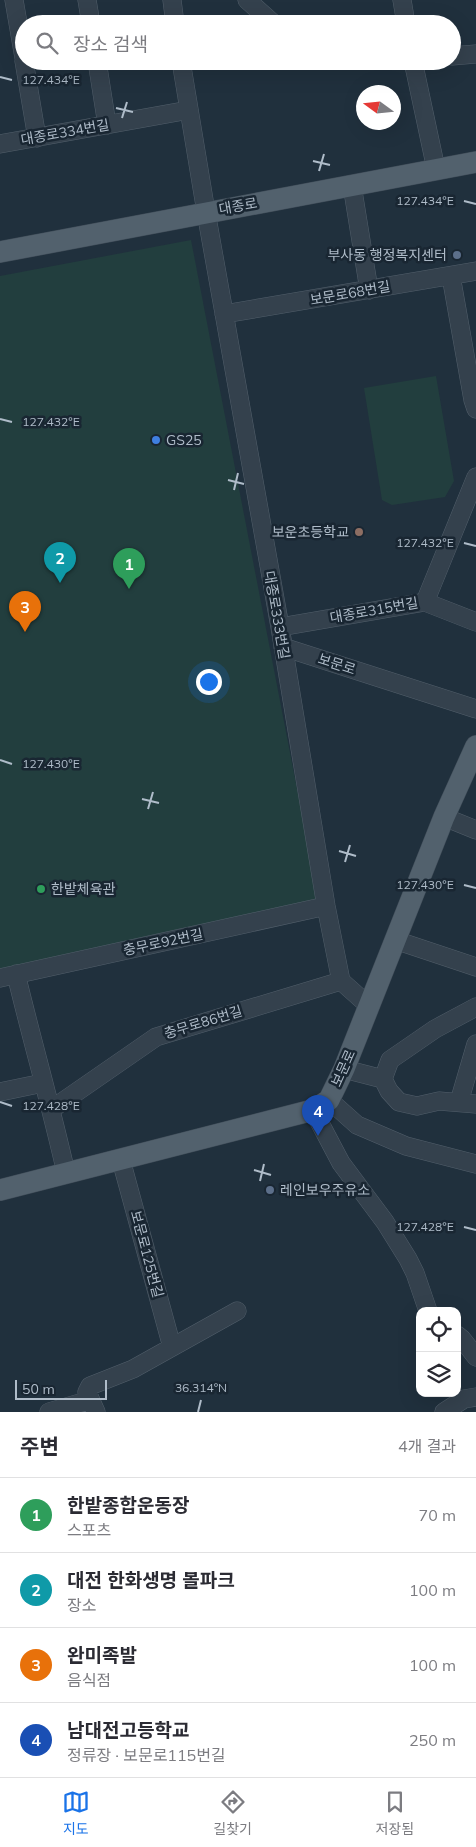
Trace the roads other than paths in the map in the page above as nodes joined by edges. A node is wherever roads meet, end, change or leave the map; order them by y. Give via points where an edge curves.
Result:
1 (14, 0) edge
2 (87, 0) edge
3 (172, 0) edge
4 (247, 0) edge
5 (402, 0) edge
6 (16, 15) edge
7 (90, 15) edge
8 (174, 15) edge
9 (264, 15) edge
10 (404, 15) edge
11 (476, 54) edge
12 (461, 55) edge
13 (26, 70) edge
14 (98, 70) edge
15 (182, 70) edge
16 (415, 70) edge
17 (189, 110) junction
18 (106, 125) junction
19 (37, 138) junction
20 (0, 144) edge
21 (476, 162) edge
22 (436, 169) junction
23 (352, 185) junction
24 (206, 212) junction
25 (0, 252) edge
26 (476, 271) edge
27 (451, 276) junction
28 (369, 290) junction
29 (224, 314) junction
30 (476, 409) edge
31 (476, 477) edge
32 (425, 602) junction
33 (476, 622) edge
34 (280, 627) junction
35 (283, 647) junction
36 (476, 709) edge
37 (476, 746) edge
38 (444, 817) junction
39 (476, 830) edge
40 (326, 906) junction
41 (395, 940) junction
42 (476, 967) edge
43 (8, 976) edge
44 (341, 981) junction
45 (369, 1006) junction
46 (476, 1007) edge
47 (476, 1044) edge
48 (344, 1069) junction
49 (383, 1079) junction
50 (42, 1083) junction
51 (0, 1092) edge
52 (468, 1103) edge
53 (321, 1105) junction
54 (52, 1109) junction
55 (121, 1160) junction
56 (476, 1164) edge
57 (66, 1173) junction
58 (0, 1190) edge
59 (427, 1307) edge
60 (237, 1311) dead end
61 (461, 1338) edge
62 (172, 1347) junction
63 (476, 1357) edge
64 (476, 1397) edge
65 (93, 1406) edge
66 (49, 1412) edge
67 (444, 1412) edge

1 - 6 street
2 - 7 street
3 - 8 street
4 - 9 street
5 - 10 street
11 - 12 street
13 - 19 street
14 - 18 street
15 - 17 street
16 - 22 street
17 - 18 street, 대종로334번길
17 - 24 street
18 - 19 street, 대종로334번길
19 - 20 street, 대종로334번길
21 - 22 main road, 대종로
22 - 23 main road, 대종로
23 - 24 main road, 대종로
23 - 28 street
24 - 25 main road, 대종로
24 - 29 street, 대종로333번길
26 - 27 street, 보문로68번길
27 - 28 street, 보문로68번길
27 - 30 street
28 - 29 street, 보문로68번길
29 - 34 street, 대종로333번길
31 - 32 street, 대종로315번길
32 - 33 street
32 - 34 street, 대종로315번길
34 - 35 street, 대종로333번길
35 - 36 street, 보문로
35 - 40 street, 대종로333번길
37 - 38 main road, 보문로
38 - 39 street
38 - 41 main road, 보문로
40 - 43 street, 충무로92번길
40 - 44 street, 대종로333번길
41 - 42 street
41 - 45 main road, 보문로
43 - 50 street
44 - 45 street
44 - 54 street, 충무로86번길 via 156,1037
45 - 48 main road, 보문로
46 - 49 street via 435,1029 390,1060
47 - 52 street
48 - 49 street
48 - 53 main road, 보문로
49 - 52 street via 399,1102 418,1106 439,1101
50 - 51 street
50 - 54 street
53 - 55 main road
53 - 56 street via 357,1126 406,1146
53 - 59 street via 341,1163 386,1222 415,1273
54 - 57 street
55 - 57 main road
55 - 62 street, 보문로125번길
57 - 58 main road
60 - 62 street
61 - 63 street
62 - 65 street via 90,1386 87,1392
64 - 67 street
65 - 66 street

